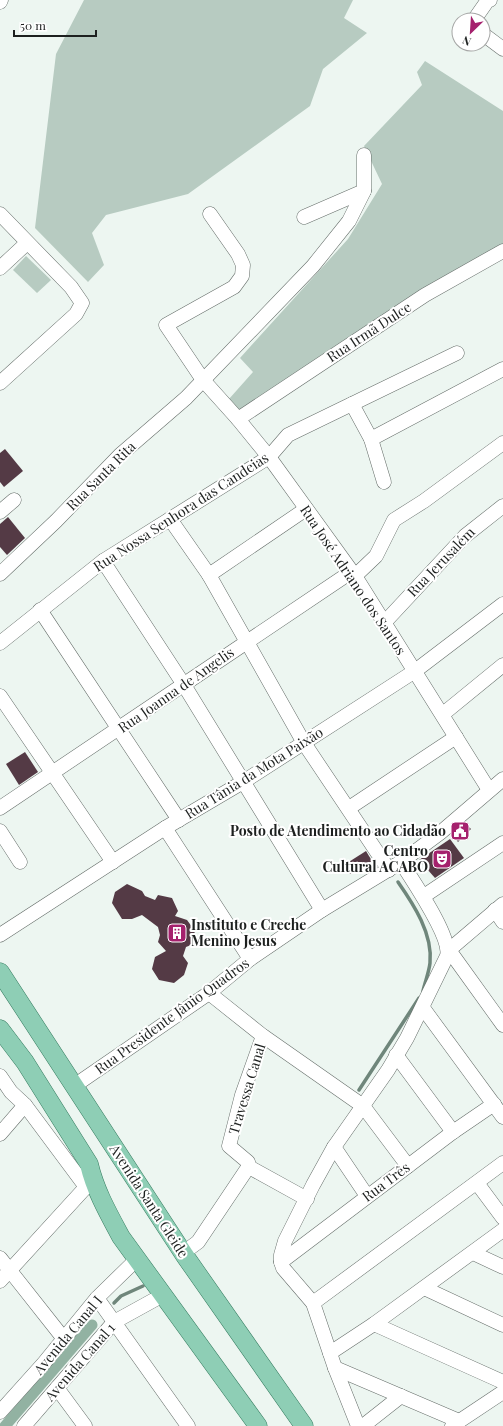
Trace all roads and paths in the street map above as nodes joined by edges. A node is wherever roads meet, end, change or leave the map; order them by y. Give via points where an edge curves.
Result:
1 (490, 0) edge
2 (480, 12) edge
3 (491, 40) edge
4 (503, 49) edge
5 (364, 155) dead end
6 (364, 191) junction
7 (0, 214) edge
8 (210, 214) dead end
9 (304, 217) dead end
10 (27, 243) junction
11 (503, 251) edge
12 (0, 268) edge
13 (457, 353) dead end
14 (503, 370) edge
15 (203, 380) junction
16 (0, 383) edge
17 (352, 404) junction
18 (238, 419) junction
19 (371, 439) junction
20 (503, 443) edge
21 (269, 457) junction
22 (384, 482) dead end
23 (14, 500) dead end
24 (503, 506) edge
25 (306, 509) junction
26 (0, 512) edge
27 (170, 519) junction
28 (103, 561) junction
29 (0, 574) edge
30 (353, 574) junction
31 (209, 575) junction
32 (503, 604) edge
33 (40, 610) junction
34 (384, 623) junction
35 (246, 641) junction
36 (0, 643) edge
37 (503, 665) edge
38 (415, 671) junction
39 (184, 685) junction
40 (0, 696) edge
41 (443, 714) junction
42 (119, 728) junction
43 (456, 737) junction
44 (304, 743) junction
45 (53, 773) junction
46 (503, 778) edge
47 (243, 782) junction
48 (490, 790) junction
49 (0, 808) edge
50 (349, 808) junction
51 (179, 820) junction
52 (165, 828) junction
53 (0, 831) edge
54 (503, 844) edge
55 (20, 862) dead end
56 (113, 862) junction
57 (401, 862) junction
58 (389, 870) junction
59 (424, 896) junction
60 (322, 910) junction
61 (500, 912) edge
62 (0, 935) edge
63 (449, 950) junction
64 (250, 959) junction
65 (0, 972) edge
66 (209, 993) junction
67 (423, 1008) junction
68 (503, 1025) edge
69 (0, 1029) edge
70 (263, 1036) junction
71 (396, 1055) junction
72 (0, 1076) edge
73 (74, 1086) junction
74 (494, 1104) junction
75 (25, 1105) junction
76 (363, 1106) junction
77 (503, 1117) edge
78 (453, 1132) junction
79 (0, 1134) edge
80 (334, 1147) junction
81 (503, 1163) edge
82 (408, 1166) junction
83 (248, 1167) junction
84 (477, 1183) junction
85 (90, 1184) junction
86 (368, 1196) junction
87 (307, 1199) junction
88 (503, 1218) edge
89 (503, 1230) edge
90 (183, 1252) junction
91 (473, 1253) junction
92 (0, 1258) edge
93 (137, 1259) junction
94 (281, 1262) junction
95 (503, 1267) edge
96 (10, 1270) junction
97 (0, 1281) edge
98 (424, 1288) junction
99 (163, 1296) junction
100 (97, 1298) junction
101 (313, 1303) junction
102 (114, 1322) junction
103 (374, 1324) junction
104 (503, 1325) edge
105 (64, 1338) junction
106 (330, 1353) junction
107 (335, 1368) junction
108 (503, 1382) edge
109 (57, 1388) junction
110 (503, 1392) edge
111 (401, 1396) junction
112 (0, 1412) edge
113 (455, 1423) edge
114 (24, 1426) edge
115 (85, 1426) edge
116 (188, 1426) edge
117 (258, 1426) edge
118 (304, 1426) edge
119 (358, 1426) edge
120 (362, 1426) edge

1 - 2 street
3 - 4 street
5 - 6 street
6 - 9 street
6 - 15 street via 349,221 313,266
7 - 10 street
8 - 15 street, Rua José Adriano dos Santos via 238,254 243,265 242,276 234,287 166,325
10 - 12 street
10 - 16 street via 71,287 80,299 81,306 76,314
11 - 18 street, Rua Irmã Dulce via 425,295
13 - 17 street, Rua Nossa Senhora das Candeias
14 - 19 street
15 - 18 street, Rua José Adriano dos Santos
15 - 29 street, Rua Santa Rita via 120,455
17 - 19 street
17 - 21 street, Rua Nossa Senhora das Candeias via 288,435
18 - 21 street, Rua José Adriano dos Santos
19 - 22 street
20 - 30 street, Rua Joanna de Angelis via 394,520 376,556
21 - 25 street, Rua José Adriano dos Santos
21 - 27 street, Rua Nossa Senhora das Candeias
23 - 26 street
24 - 34 street, Rua Jerusalém via 465,536
25 - 30 street, Rua José Adriano dos Santos
25 - 31 street
27 - 28 street, Rua Nossa Senhora das Candeias
27 - 31 street
28 - 33 street, Rua Nossa Senhora das Candeias
28 - 39 street
30 - 34 street, Rua José Adriano dos Santos
30 - 35 street, Rua Joanna de Angelis
31 - 35 street
32 - 38 street, Rua Tânia da Mota Paixão
33 - 36 street, Rua Nossa Senhora das Candeias
33 - 42 street
34 - 38 street, Rua José Adriano dos Santos
35 - 39 street, Rua Joanna de Angelis
35 - 44 street
37 - 41 street
38 - 41 street, Rua José Adriano dos Santos
38 - 44 street, Rua Tânia da Mota Paixão
39 - 42 street, Rua Joanna de Angelis
39 - 47 street
40 - 45 street
41 - 43 street, Rua José Adriano dos Santos
42 - 45 street, Rua Joanna de Angelis
42 - 51 street
43 - 48 street, Rua José Adriano dos Santos
43 - 50 street
44 - 47 street, Rua Tânia da Mota Paixão
44 - 50 street
45 - 49 street, Rua Joanna de Angelis
45 - 56 street
46 - 48 street, Rua Presidente Jânio Quadros
47 - 51 street, Rua Tânia da Mota Paixão
47 - 60 street
48 - 57 street, Rua Presidente Jânio Quadros
50 - 58 street
51 - 52 street, Rua Tânia da Mota Paixão
52 - 56 street, Rua Tânia da Mota Paixão
52 - 64 street
53 - 55 street
54 - 59 street
56 - 62 street, Rua Tânia da Mota Paixão
57 - 58 street, Rua Presidente Jânio Quadros
57 - 59 street
58 - 60 street, Rua Presidente Jânio Quadros
59 - 63 street
60 - 64 street, Rua Presidente Jânio Quadros
61 - 63 street
63 - 67 street
63 - 68 street
64 - 66 street, Rua Presidente Jânio Quadros
65 - 73 main road, Avenida Santa Gleide
66 - 70 street
66 - 73 street, Rua Presidente Jânio Quadros
67 - 71 street
67 - 74 street
69 - 85 main road via 25,1062 89,1164
70 - 76 street
70 - 83 street, Travessa Canal via 242,1095 230,1146 249,1163
71 - 76 street
71 - 78 street
72 - 75 street via 11,1092
73 - 90 main road, Avenida Santa Gleide
74 - 77 street
74 - 78 street, Rua Três
75 - 79 street
75 - 85 street
76 - 80 street
76 - 82 street
78 - 82 street, Rua Três
80 - 86 street
80 - 87 street
81 - 84 street
82 - 86 street, Rua Três
83 - 87 street
83 - 90 street via 198,1242
84 - 88 street
84 - 101 street
85 - 93 main road
85 - 96 street
86 - 94 street, Rua Três
87 - 94 street via 286,1241
89 - 91 street
90 - 118 main road, Avenida Santa Gleide
91 - 95 street
91 - 98 street
92 - 96 street
93 - 99 main road
93 - 100 street, Avenida Canal I
94 - 101 street via 283,1268
96 - 97 street
96 - 105 street
98 - 103 street
98 - 104 street
99 - 102 street, Avenida Canal 1
99 - 117 main road
100 - 102 street
100 - 105 street, Avenida Canal I
101 - 106 street
102 - 109 street, Avenida Canal 1
102 - 116 street
103 - 106 street
103 - 108 street
105 - 112 street, Avenida Canal I
106 - 107 street
107 - 111 street
107 - 119 street
109 - 114 street, Avenida Canal 1
109 - 115 street
110 - 113 street
111 - 113 street
111 - 120 street

